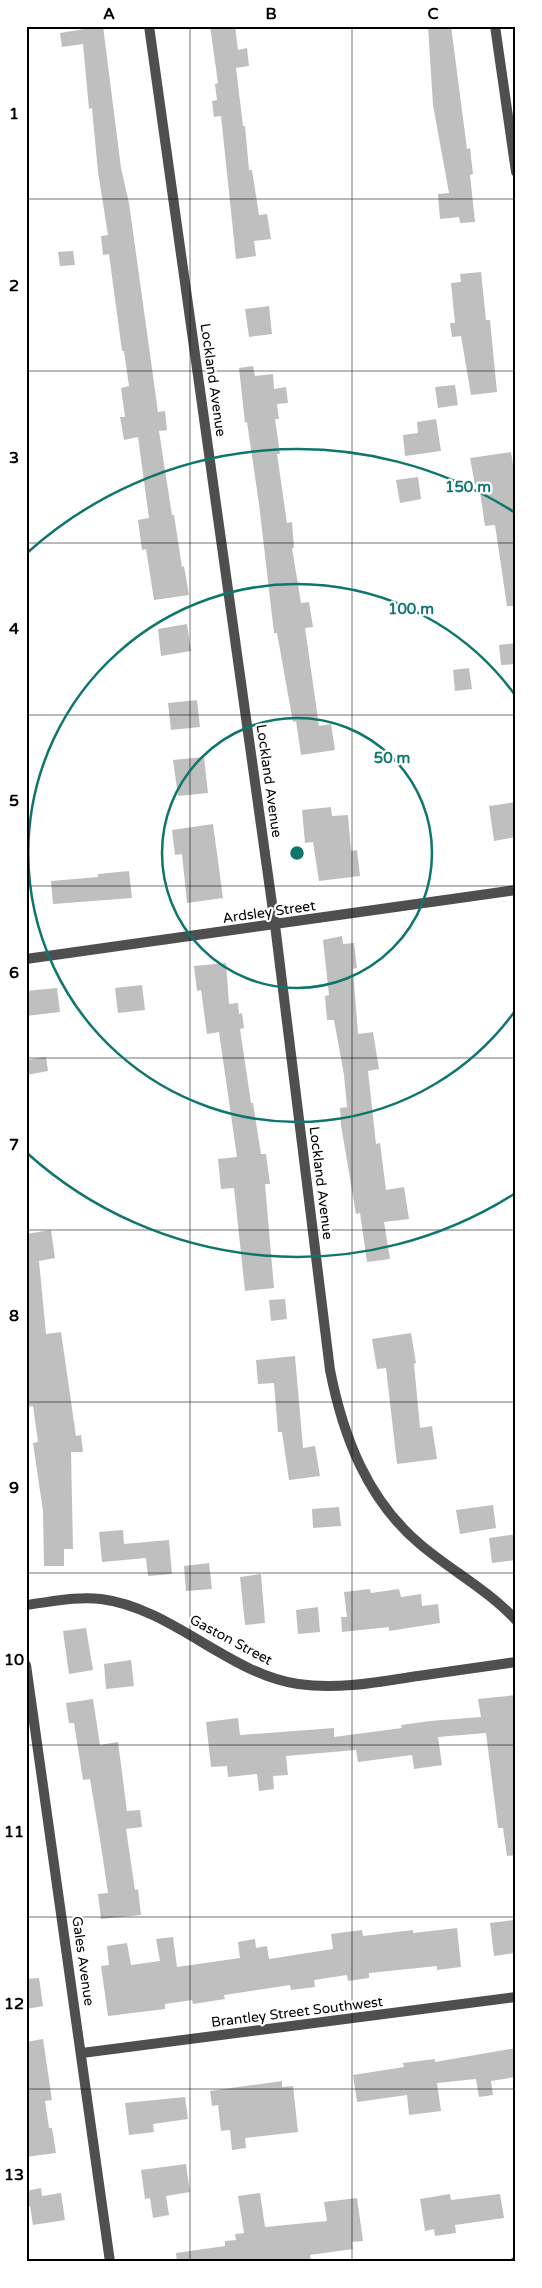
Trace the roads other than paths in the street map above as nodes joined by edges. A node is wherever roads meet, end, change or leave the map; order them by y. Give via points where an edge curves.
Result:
1 (149, 26) edge
2 (495, 26) edge
3 (516, 172) edge
4 (516, 890) edge
5 (275, 925) junction
6 (26, 959) edge
7 (26, 1605) edge
8 (516, 1620) edge
9 (516, 1662) edge
10 (26, 1665) edge
11 (516, 1997) edge
12 (82, 2053) junction
13 (110, 2262) edge

1 - 5 street, Lockland Avenue
2 - 3 street
4 - 5 street, Ardsley Street
5 - 6 street, Ardsley Street
5 - 8 street, Lockland Avenue via 330,1370 352,1452 387,1510 420,1544 503,1606
7 - 9 street, Gaston Street via 79,1598 103,1599 180,1629 251,1669 298,1684 331,1687 372,1683
10 - 12 street, Gales Avenue
11 - 12 street, Brantley Street Southwest
12 - 13 street, Gales Avenue

